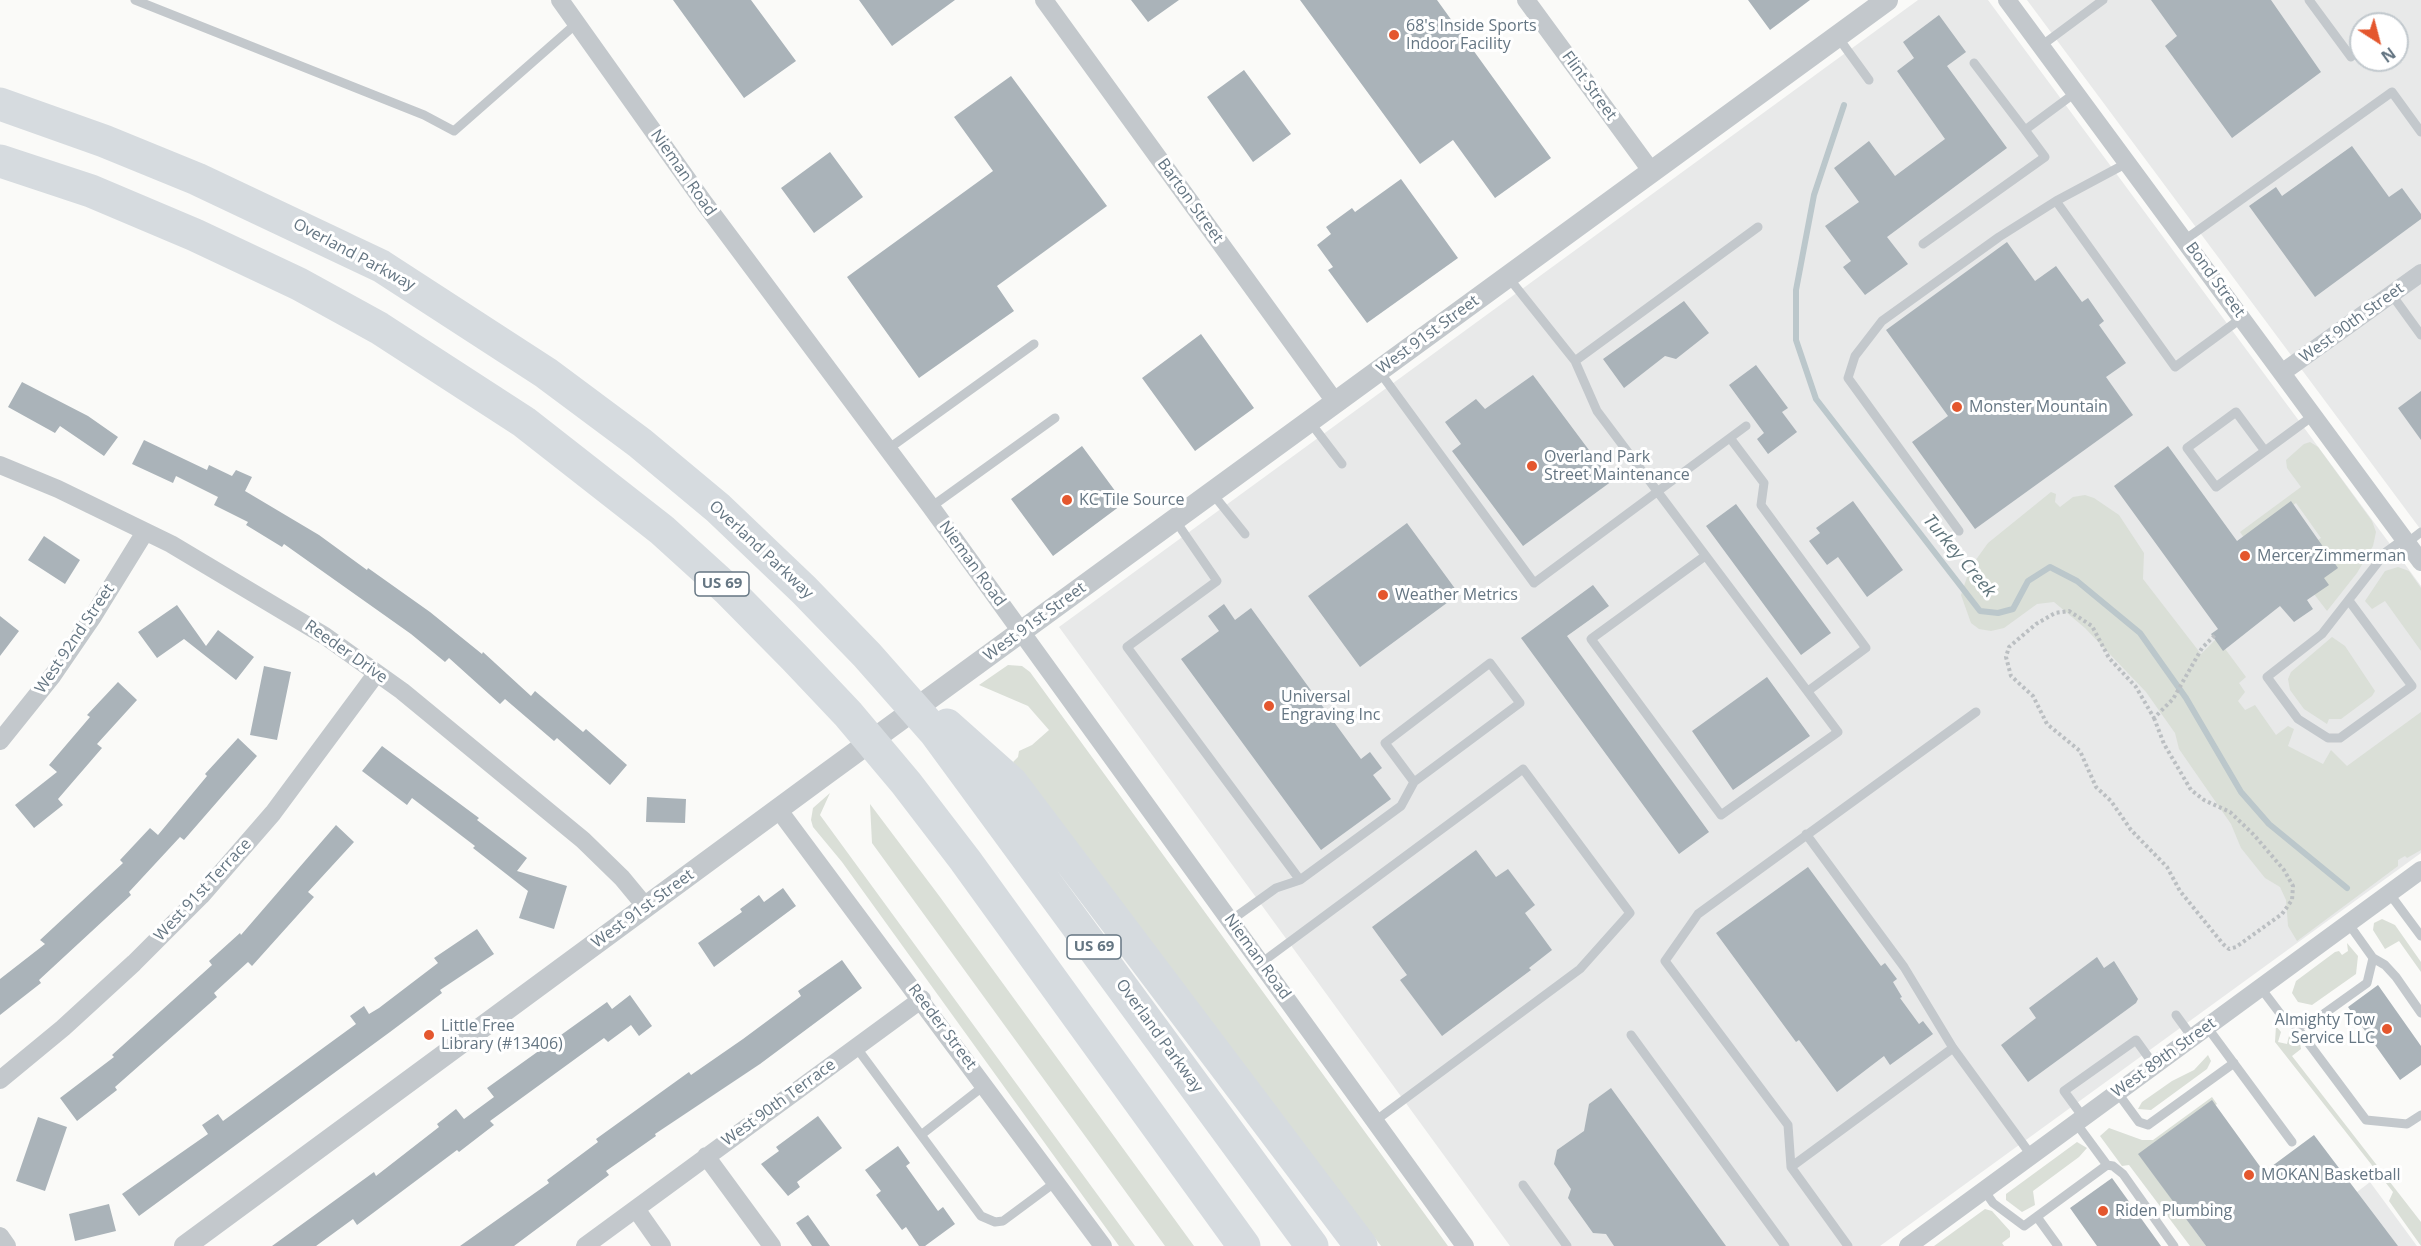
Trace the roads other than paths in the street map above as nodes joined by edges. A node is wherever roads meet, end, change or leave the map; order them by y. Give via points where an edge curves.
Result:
1 (135, 0) edge
2 (560, 0) edge
3 (1044, 0) edge
4 (1526, 0) edge
5 (1887, 0) edge
6 (2007, 0) edge
7 (2103, 0) edge
8 (2309, 0) edge
9 (578, 23) junction
10 (1837, 36) junction
11 (2041, 46) junction
12 (2349, 54) edge
13 (1974, 63) dead end
14 (1869, 80) dead end
15 (2075, 93) junction
16 (0, 104) edge
17 (2025, 130) junction
18 (2421, 132) edge
19 (0, 161) edge
20 (2127, 163) junction
21 (1652, 172) junction
22 (2056, 201) junction
23 (1758, 227) dead end
24 (2186, 239) junction
25 (1923, 244) dead end
26 (2421, 273) edge
27 (1508, 277) junction
28 (2392, 295) junction
29 (2242, 317) junction
30 (2421, 335) edge
31 (1034, 344) dead end
32 (1575, 361) junction
33 (1379, 371) junction
34 (2283, 372) junction
35 (1336, 402) junction
36 (2314, 415) junction
37 (1054, 418) dead end
38 (1310, 422) junction
39 (1746, 426) dead end
40 (1730, 438) junction
41 (888, 449) junction
42 (2265, 451) junction
43 (1342, 464) dead end
44 (0, 465) edge
45 (1657, 491) junction
46 (1212, 493) junction
47 (931, 507) junction
48 (1175, 520) junction
49 (1959, 531) dead end
50 (145, 532) junction
51 (1245, 534) dead end
52 (2411, 538) edge
53 (1705, 556) junction
54 (2421, 562) edge
55 (2350, 602) junction
56 (1021, 632) junction
57 (867, 655) junction
58 (376, 674) junction
59 (1808, 691) junction
60 (1976, 712) dead end
61 (0, 741) edge
62 (1414, 782) junction
63 (778, 809) junction
64 (1806, 834) junction
65 (2421, 870) edge
66 (1300, 880) junction
67 (2389, 893) junction
68 (646, 907) junction
69 (1230, 921) junction
70 (2348, 923) junction
71 (2421, 936) edge
72 (2373, 958) junction
73 (1261, 963) junction
74 (2260, 987) junction
75 (922, 999) junction
76 (2421, 1013) edge
77 (2176, 1015) dead end
78 (2295, 1025) junction
79 (2199, 1032) junction
80 (1631, 1035) dead end
81 (856, 1047) junction
82 (1953, 1048) junction
83 (2234, 1063) junction
84 (2154, 1065) junction
85 (0, 1080) edge
86 (985, 1085) junction
87 (2117, 1092) junction
88 (2421, 1115) edge
89 (2079, 1120) junction
90 (1375, 1121) junction
91 (921, 1135) junction
92 (2292, 1142) dead end
93 (2031, 1155) junction
94 (706, 1156) junction
95 (2107, 1165) junction
96 (1791, 1167) junction
97 (1057, 1181) junction
98 (1522, 1185) dead end
99 (1984, 1190) junction
100 (636, 1209) junction
101 (2037, 1217) junction
102 (0, 1236) edge
103 (7, 1246) edge
104 (185, 1246) edge
105 (585, 1246) edge
106 (662, 1246) edge
107 (772, 1246) edge
108 (1104, 1246) edge
109 (1244, 1246) edge
110 (1312, 1246) edge
111 (1361, 1246) edge
112 (1465, 1246) edge
113 (1567, 1246) edge
114 (1785, 1246) edge
115 (1848, 1246) edge
116 (1908, 1246) edge
117 (2058, 1246) edge
118 (2174, 1246) edge

1 - 9 lane via 424,115 454,132
2 - 9 street, Nieman Road
3 - 35 street, Barton Street
4 - 21 street, Flint Street
5 - 10 street, West 91st Street
6 - 11 street, Bond Street
7 - 11 lane
8 - 12 lane
9 - 41 street, Nieman Road via 725,233
10 - 14 lane
10 - 21 street, West 91st Street
11 - 15 street, Bond Street
13 - 17 lane
15 - 17 lane
15 - 20 street, Bond Street
16 - 57 highway, Overland Parkway / US 69 via 104,141 272,212 381,266 462,316 640,443 718,508
17 - 25 lane via 2045,157
18 - 24 lane via 2392,92
19 - 109 highway, US 69 via 91,191 195,235 369,322 524,422 663,530 788,650 906,783
20 - 22 lane
20 - 24 street, Bond Street
21 - 27 street, West 91st Street
22 - 29 lane via 2175,367
22 - 49 lane via 1882,321 1856,356 1848,378
23 - 32 lane
24 - 29 street, Bond Street
26 - 28 street, West 90th Street
27 - 32 lane
27 - 33 street, West 91st Street
28 - 30 lane
28 - 34 street, West 90th Street
29 - 34 street, Bond Street
31 - 41 lane
32 - 45 lane via 1597,411
33 - 35 street, West 91st Street
33 - 45 lane via 1534,583
34 - 36 street, Bond Street
35 - 38 street, West 91st Street
36 - 42 lane
36 - 52 street, Bond Street
37 - 47 lane
38 - 43 lane
38 - 46 street, West 91st Street
39 - 40 lane
40 - 45 lane
40 - 59 lane via 1764,483 1761,505 1866,648
41 - 47 street, Nieman Road
42 - 42 lane via 2216,487 2187,448 2236,412
44 - 50 street, Reeder Drive
45 - 53 lane
46 - 48 street, West 91st Street
46 - 51 lane
47 - 56 street, Nieman Road
48 - 56 street, West 91st Street
48 - 66 lane via 1217,581 1127,647
50 - 58 street, Reeder Drive via 220,571
50 - 61 street, West 92nd Street via 53,675
52 - 54 street, Bond Street
52 - 55 lane via 2386,552
53 - 59 lane
53 - 59 lane via 1591,639 1721,815 1838,732
55 - 55 lane via 2322,634 2267,677 2298,719 2328,738 2340,738 2412,686
56 - 63 street, West 91st Street
56 - 69 street, Nieman Road
57 - 110 highway, Overland Parkway / US 69 via 970,778
57 - 111 highway via 1011,782
58 - 68 street, Reeder Drive via 583,840
58 - 85 street, West 91st Terrace via 286,797 201,896 63,1028
60 - 64 lane
62 - 62 lane via 1520,703 1490,663 1385,744
62 - 66 lane via 1401,806
63 - 68 street, West 91st Street
63 - 75 street, Reeder Street
64 - 82 lane via 1904,967
64 - 96 lane via 1698,914 1665,961 1788,1125
65 - 67 street, West 89th Street
66 - 69 lane via 1276,888
67 - 70 street, West 89th Street
67 - 71 lane
68 - 104 street, West 91st Street
69 - 73 street, Nieman Road
70 - 72 lane
70 - 74 street, West 89th Street
72 - 76 lane via 2396,977
72 - 78 lane via 2367,983 2311,1023
73 - 90 street, Nieman Road
73 - 90 lane via 1523,769 1630,914 1580,969
74 - 78 lane via 2285,1020
74 - 79 street, West 89th Street
75 - 81 street, West 90th Terrace
75 - 86 street, Reeder Street
77 - 79 lane
78 - 88 lane via 2366,1120 2407,1124
79 - 83 lane
79 - 84 street, West 89th Street
80 - 114 lane
81 - 91 lane
81 - 94 street, West 90th Terrace
82 - 93 lane
82 - 96 lane
83 - 87 lane via 2148,1125 2139,1122
83 - 92 lane
84 - 87 street, West 89th Street
84 - 89 lane via 2136,1040 2064,1091
86 - 91 lane
86 - 97 street, Reeder Street
87 - 89 street, West 89th Street
89 - 93 street, West 89th Street
89 - 95 lane
90 - 112 street, Nieman Road
91 - 97 lane via 975,1211 995,1222 1003,1221
93 - 99 street, West 89th Street
94 - 100 street, West 90th Terrace
94 - 107 street
95 - 101 lane
95 - 118 lane via 2123,1174
96 - 115 lane
97 - 108 street, Reeder Street
98 - 113 lane
99 - 101 lane via 1993,1203 2024,1226
99 - 116 street, West 89th Street
100 - 105 street, West 90th Terrace
100 - 106 street
101 - 117 lane
102 - 103 street

